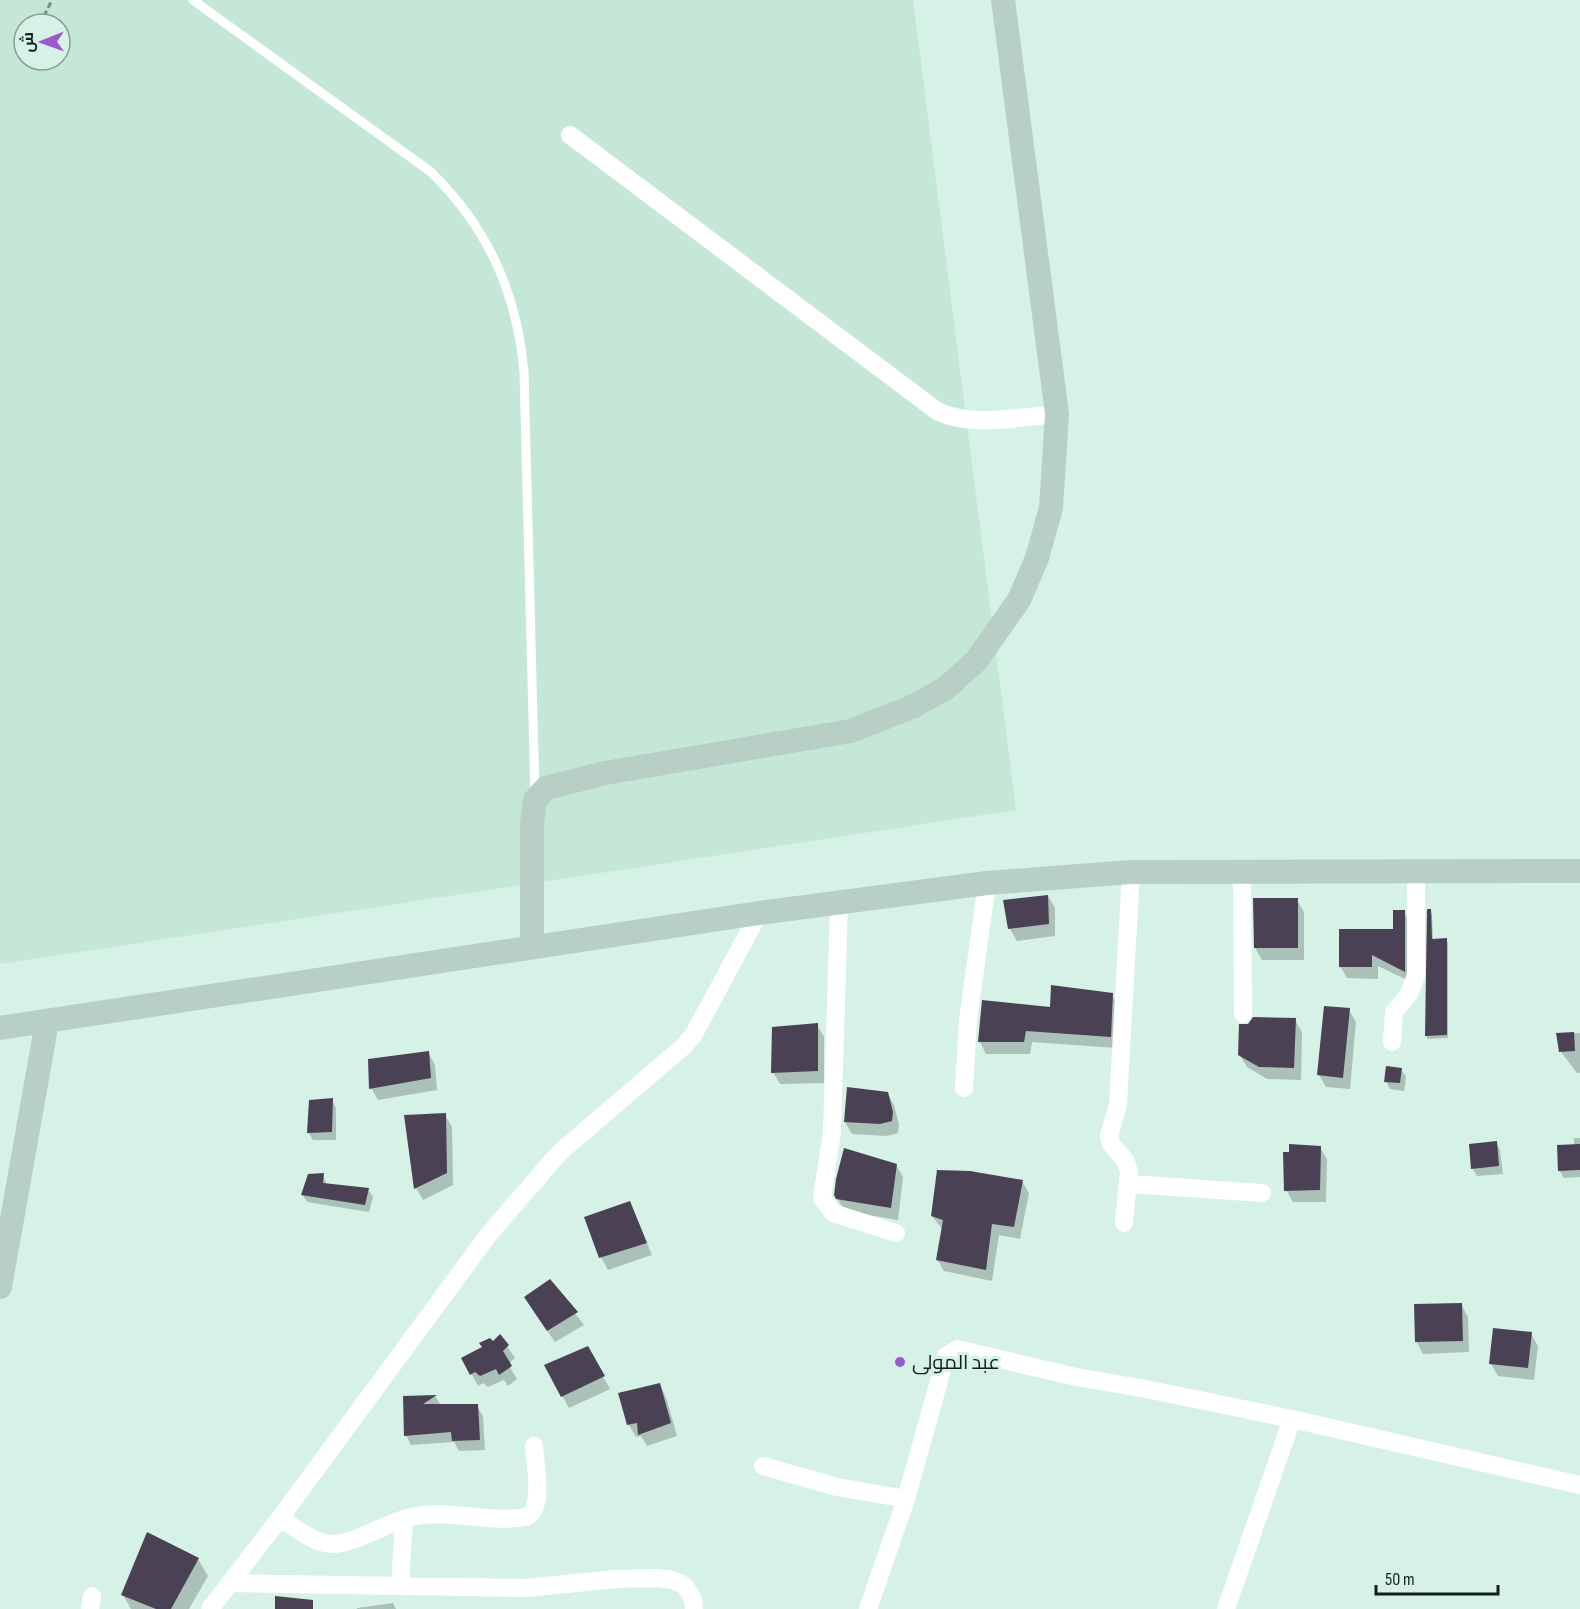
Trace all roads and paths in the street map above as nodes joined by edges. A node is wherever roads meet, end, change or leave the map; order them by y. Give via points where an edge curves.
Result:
1 (193, 0) edge
2 (1004, 0) edge
3 (570, 135) dead end
4 (1057, 414) junction
5 (535, 800) junction
6 (1242, 870) junction
7 (1416, 871) junction
8 (1580, 871) edge
9 (1131, 872) junction
10 (987, 883) junction
11 (839, 904) junction
12 (759, 913) junction
13 (532, 947) junction
14 (1243, 1014) dead end
15 (47, 1022) junction
16 (0, 1028) edge
17 (1392, 1042) dead end
18 (964, 1088) dead end
19 (1130, 1184) junction
20 (1262, 1193) dead end
21 (1124, 1223) dead end
22 (897, 1233) dead end
23 (0, 1287) edge
24 (1292, 1419) junction
25 (534, 1446) dead end
26 (763, 1466) dead end
27 (1580, 1485) edge
28 (906, 1499) junction
29 (280, 1518) junction
30 (404, 1519) junction
31 (230, 1583) junction
32 (400, 1586) junction
33 (210, 1609) edge
34 (694, 1609) edge
35 (868, 1609) edge
36 (1226, 1609) edge

1 - 5 lane via 431,172 464,207 500,268 517,319 524,372
2 - 4 main road
3 - 4 street via 937,411 971,421
4 - 5 main road via 1051,508 1037,558 1019,600 976,661 946,688 884,720 851,731 605,773 546,788
5 - 13 main road
6 - 7 main road
6 - 9 main road
6 - 14 street
7 - 8 main road
7 - 17 street via 1416,975 1413,988 1394,1012
9 - 10 main road
9 - 19 street via 1118,1104 1109,1136 1128,1166
10 - 11 main road
10 - 18 street via 968,1020
11 - 12 main road
11 - 22 street via 832,1132 822,1198 833,1213
12 - 13 main road
12 - 29 street via 694,1034 559,1153 489,1233
13 - 15 main road
15 - 16 main road
15 - 23 main road
19 - 20 street
19 - 21 street
24 - 27 street
24 - 28 street via 1076,1377 957,1349 946,1356
24 - 36 street
25 - 30 street via 537,1503 530,1516 442,1514
26 - 28 street via 837,1487
28 - 35 street
29 - 30 street via 313,1539 334,1544
29 - 31 street
30 - 32 street
31 - 32 street
31 - 33 street
32 - 34 street via 527,1588 656,1578 685,1586

